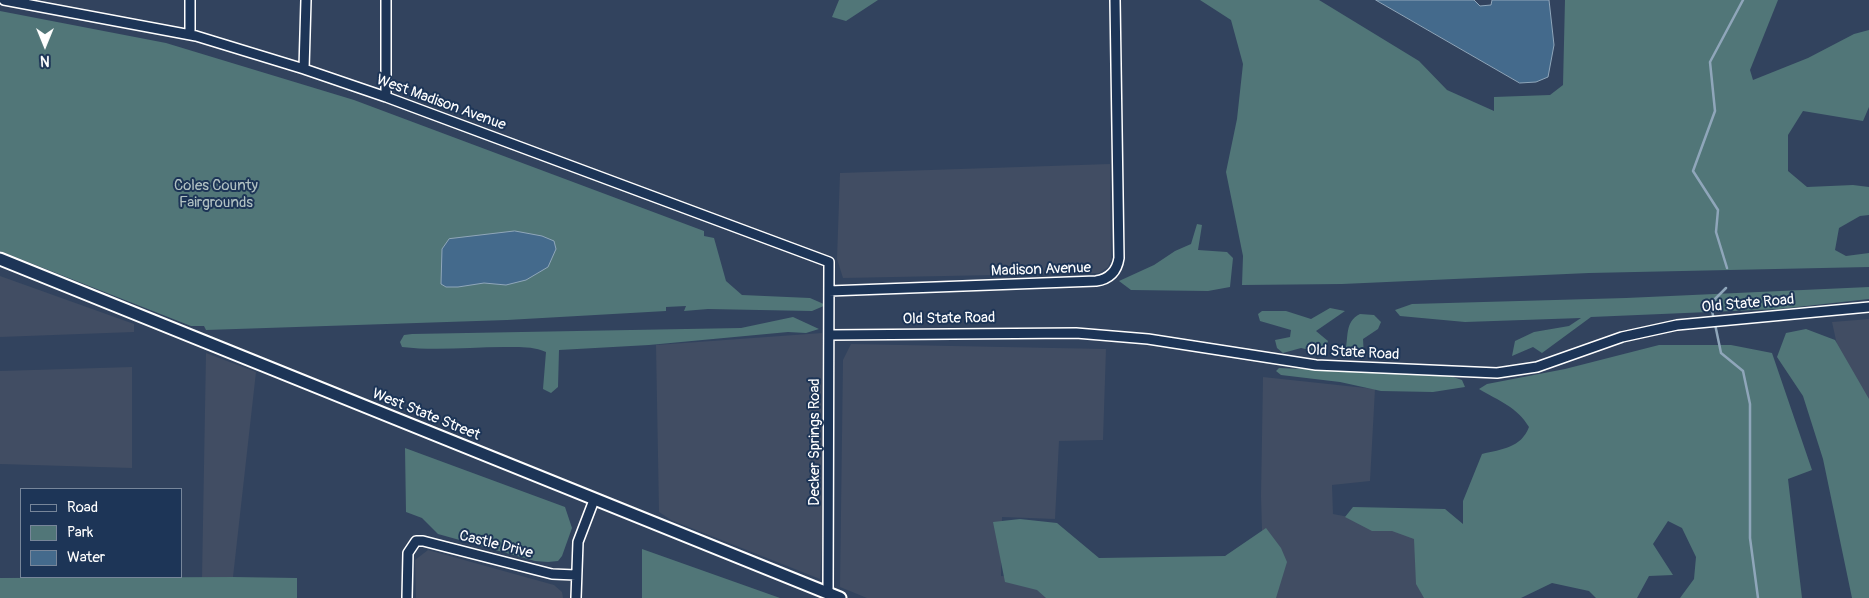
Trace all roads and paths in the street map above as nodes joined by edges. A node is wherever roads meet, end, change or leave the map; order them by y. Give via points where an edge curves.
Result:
1 (4, 0) edge
2 (190, 0) edge
3 (306, 0) edge
4 (386, 0) edge
5 (1115, 0) edge
6 (190, 35) junction
7 (304, 69) junction
8 (386, 97) junction
9 (0, 259) edge
10 (829, 291) junction
11 (1869, 307) edge
12 (829, 335) junction
13 (594, 500) junction
14 (576, 576) junction
15 (815, 593) edge
16 (828, 594) junction
17 (407, 598) edge
18 (576, 598) edge
19 (840, 598) edge

1 - 6 street, West Madison Avenue
2 - 6 street
3 - 7 street
4 - 8 street
5 - 10 street, Madison Avenue via 1119,258 1115,271 1106,279 1096,281
6 - 7 street, West Madison Avenue
7 - 8 street, West Madison Avenue
8 - 10 street, West Madison Avenue via 829,262
9 - 13 street, West State Street
10 - 12 street, Decker Springs Road
11 - 12 street, Old State Road via 1648,330 1537,367 1497,373 1316,366 1148,339 1076,333
12 - 16 street, Decker Springs Road
13 - 14 street via 578,542
13 - 15 street, West State Street
14 - 17 street, Castle Drive via 552,574 416,541 407,559
14 - 18 street
15 - 16 street, West State Street
16 - 19 street, West State Street

